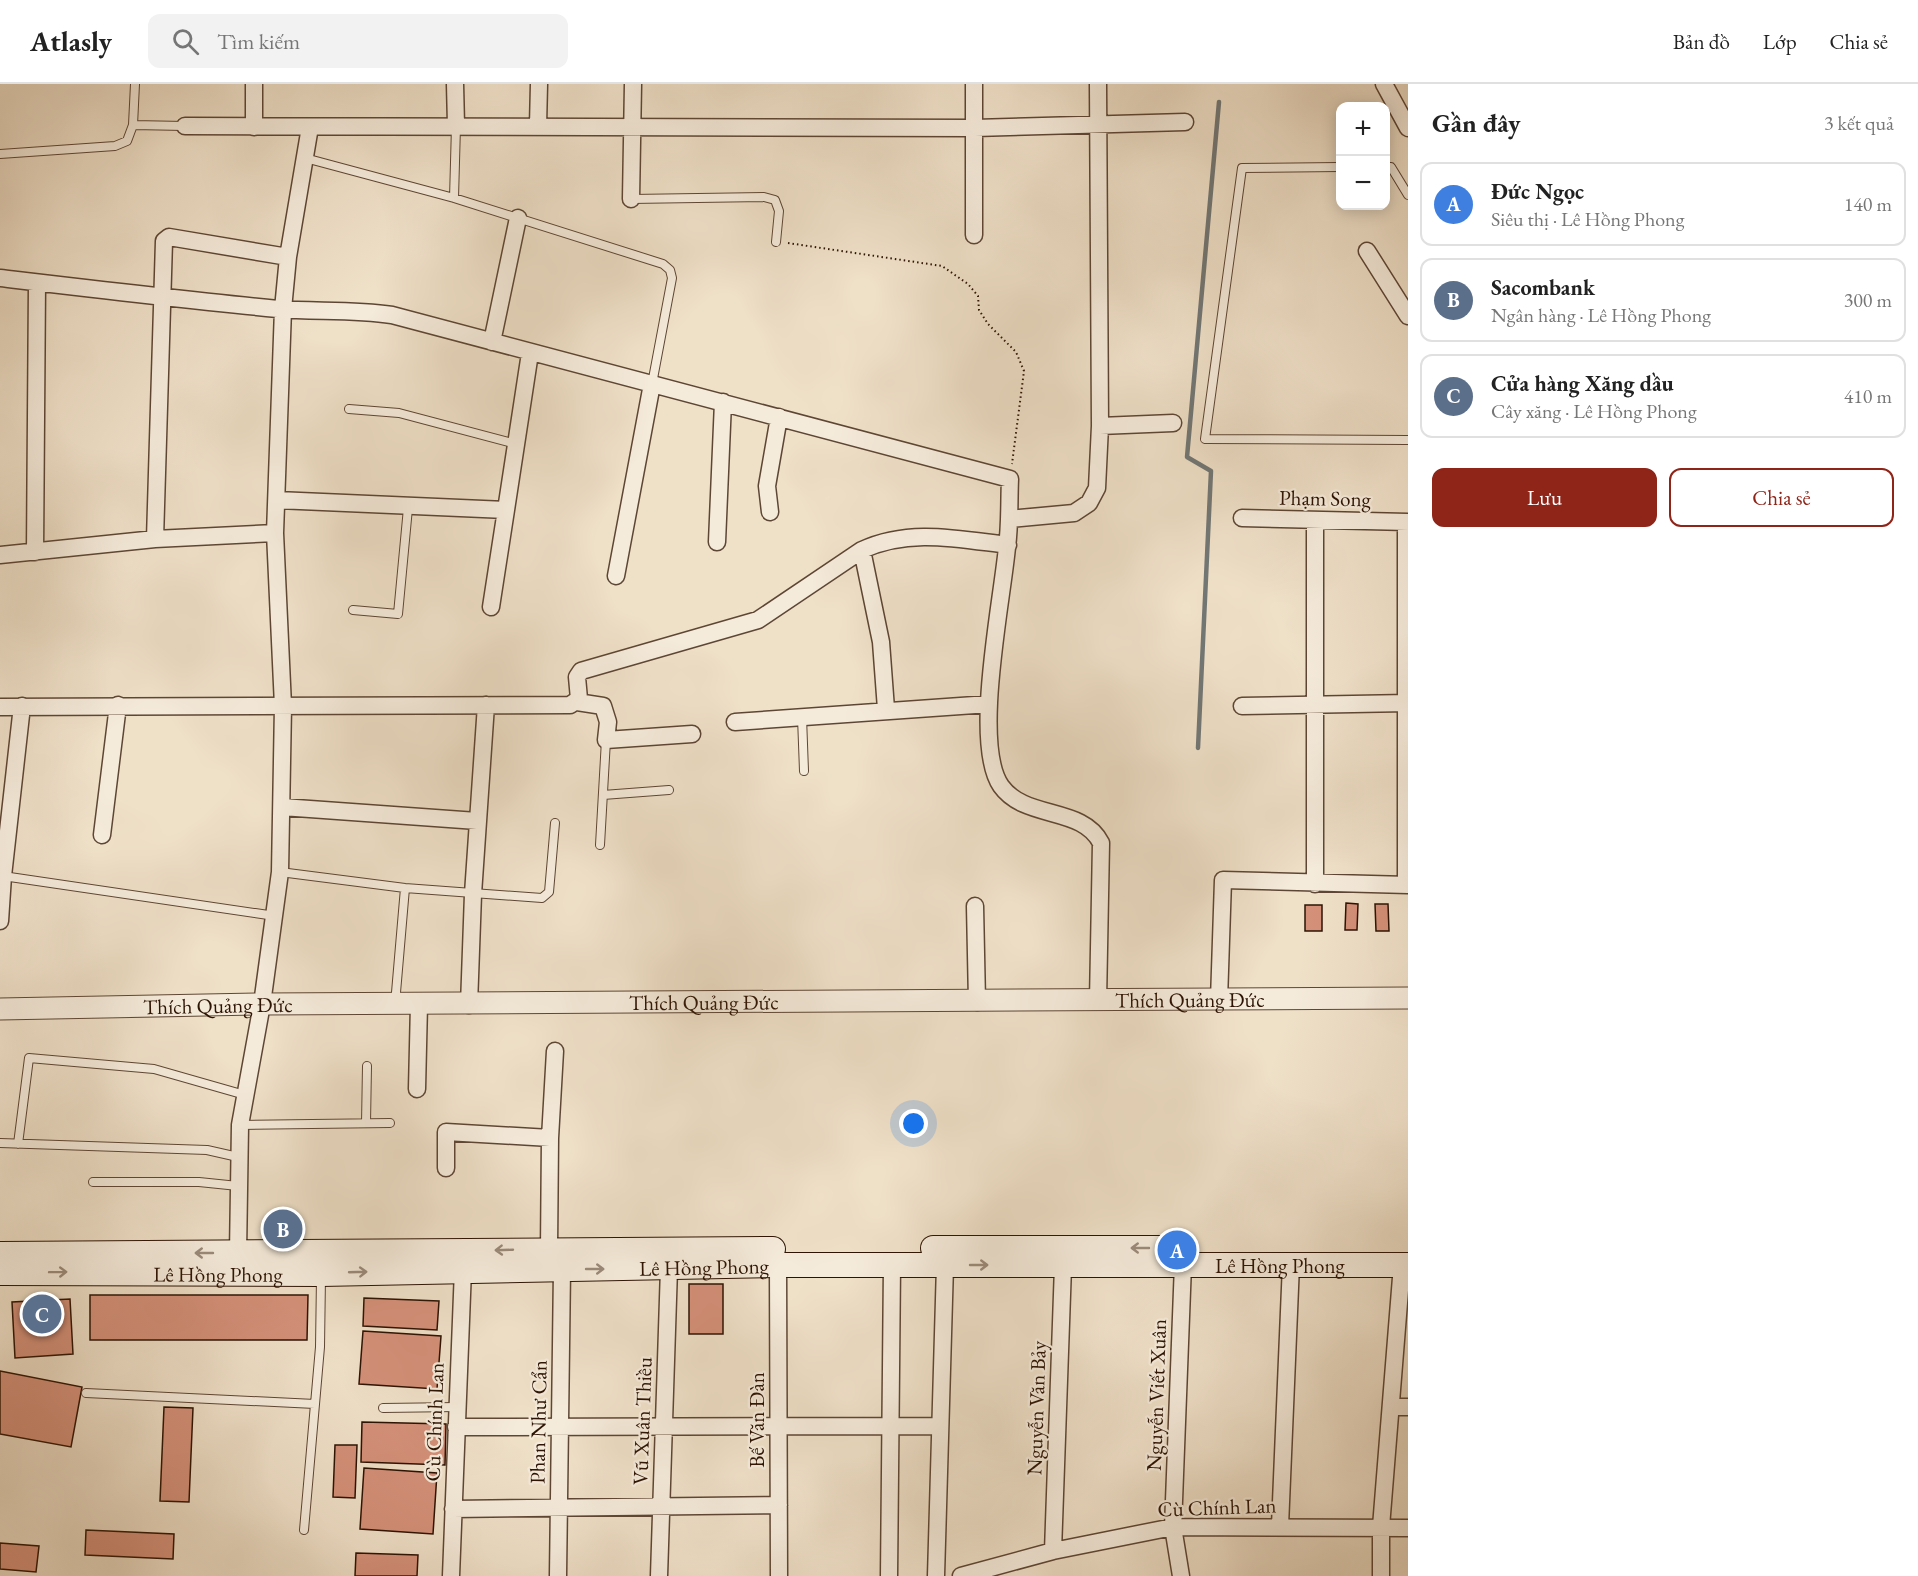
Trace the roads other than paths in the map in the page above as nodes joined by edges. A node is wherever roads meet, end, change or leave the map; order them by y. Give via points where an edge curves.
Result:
1 (135, 84) edge
2 (254, 84) edge
3 (455, 84) edge
4 (538, 84) edge
5 (633, 84) edge
6 (975, 84) edge
7 (1098, 84) edge
8 (1384, 84) edge
9 (1185, 122) dead end
10 (133, 125) junction
11 (456, 125) junction
12 (185, 126) joint
13 (538, 126) junction
14 (633, 126) junction
15 (1098, 126) junction
16 (254, 127) junction
17 (310, 127) junction
18 (975, 128) junction
19 (1408, 128) edge
20 (0, 154) edge
21 (305, 158) junction
22 (1336, 167) edge
23 (1390, 167) edge
24 (1408, 195) edge
25 (454, 198) junction
26 (631, 199) joint
27 (518, 218) junction
28 (974, 235) dead end
29 (776, 242) road end
30 (1367, 251) dead end
31 (288, 257) junction
32 (0, 279) edge
33 (37, 283) junction
34 (161, 298) junction
35 (284, 309) junction
36 (1408, 316) edge
37 (492, 342) junction
38 (530, 353) junction
39 (652, 384) junction
40 (723, 402) junction
41 (349, 409) dead end
42 (778, 417) junction
43 (1173, 423) dead end
44 (1100, 426) junction
45 (1408, 440) edge
46 (516, 444) junction
47 (277, 500) junction
48 (408, 508) junction
49 (506, 510) junction
50 (770, 512) dead end
51 (1242, 518) dead end
52 (1009, 519) junction
53 (1315, 521) junction
54 (1407, 522) edge
55 (275, 533) junction
56 (155, 539) junction
57 (717, 542) dead end
58 (1008, 545) junction
59 (862, 550) junction
60 (35, 552) junction
61 (0, 555) edge
62 (616, 576) dead end
63 (491, 608) dead end
64 (353, 610) dead end
65 (577, 702) junction
66 (1407, 703) edge
67 (989, 704) junction
68 (118, 705) junction
69 (486, 705) junction
70 (1316, 705) junction
71 (22, 706) junction
72 (283, 706) junction
73 (1242, 706) dead end
74 (0, 707) edge
75 (886, 709) junction
76 (801, 716) junction
77 (735, 722) dead end
78 (692, 734) dead end
79 (606, 740) junction
80 (804, 771) dead end
81 (669, 790) dead end
82 (603, 795) junction
83 (282, 807) junction
84 (477, 821) junction
85 (555, 824) dead end
86 (102, 835) dead end
87 (600, 844) dead end
88 (3, 849) edge
89 (280, 872) junction
90 (3, 876) junction
91 (1316, 884) junction
92 (1407, 885) edge
93 (405, 888) junction
94 (473, 894) junction
95 (975, 906) dead end
96 (275, 916) junction
97 (0, 921) edge
98 (1408, 998) edge
99 (1219, 1000) junction
100 (1098, 1001) junction
101 (977, 1002) junction
102 (262, 1004) junction
103 (394, 1004) junction
104 (419, 1004) junction
105 (469, 1005) junction
106 (0, 1009) edge
107 (555, 1051) dead end
108 (367, 1066) dead end
109 (417, 1089) dead end
110 (245, 1095) junction
111 (366, 1123) junction
112 (390, 1123) dead end
113 (240, 1125) junction
114 (550, 1138) junction
115 (0, 1143) edge
116 (18, 1144) junction
117 (238, 1157) junction
118 (446, 1168) dead end
119 (93, 1182) dead end
120 (238, 1186) junction
121 (549, 1249) junction
122 (238, 1253) junction
123 (0, 1254) edge
124 (778, 1257) junction
125 (1406, 1260) edge
126 (26, 1263) junction
127 (321, 1264) junction
128 (1183, 1264) junction
129 (1291, 1264) junction
130 (892, 1265) junction
131 (945, 1265) junction
132 (1063, 1266) junction
133 (669, 1268) junction
134 (463, 1269) junction
135 (562, 1269) junction
136 (0, 1273) edge
137 (86, 1392) dead end
138 (315, 1404) junction
139 (457, 1407) junction
140 (1400, 1407) edge
141 (383, 1408) dead end
142 (778, 1426) junction
143 (891, 1426) junction
144 (940, 1426) junction
145 (456, 1427) junction
146 (560, 1427) junction
147 (664, 1427) junction
148 (778, 1505) junction
149 (662, 1506) junction
150 (559, 1508) junction
151 (453, 1509) junction
152 (1280, 1526) junction
153 (1173, 1527) junction
154 (1381, 1527) junction
155 (1408, 1527) edge
156 (304, 1530) dead end
157 (1053, 1551) junction
158 (451, 1576) edge
159 (558, 1576) edge
160 (659, 1576) edge
161 (779, 1576) edge
162 (889, 1576) edge
163 (936, 1576) edge
164 (961, 1576) edge
165 (1181, 1576) edge
166 (1381, 1576) edge

1 - 10 lane
2 - 16 street
3 - 11 street
4 - 13 street
5 - 14 street
6 - 18 street
7 - 15 street
8 - 19 street
9 - 15 street
10 - 12 lane
10 - 20 lane via 126,141 115,146
11 - 13 street
11 - 17 street
11 - 25 lane
12 - 16 street
13 - 14 street
14 - 18 street
14 - 26 street
15 - 18 street
15 - 44 street
16 - 17 street
17 - 21 street
18 - 28 street
21 - 25 lane
21 - 31 street
22 - 45 lane via 1242,168 1205,439
23 - 24 lane
25 - 27 lane
26 - 29 lane via 775,200 779,211
27 - 37 street
27 - 39 lane via 663,264 670,270 672,278
30 - 36 street
31 - 34 street via 170,237 164,241
31 - 35 street
32 - 33 street
33 - 34 street
33 - 60 street
34 - 35 street
34 - 56 street
35 - 37 street via 359,310 392,315
35 - 47 street
37 - 38 street
38 - 39 street
38 - 46 street
39 - 40 street
39 - 62 street
40 - 42 street
40 - 57 street
41 - 46 lane via 399,413
42 - 50 street via 767,486
42 - 52 street via 1010,479
43 - 44 street
44 - 52 street via 1097,488 1089,502 1074,513
46 - 49 street
47 - 48 street
47 - 55 street
48 - 49 street
48 - 64 lane via 398,614
49 - 63 street
51 - 53 street, Phạm Song
52 - 58 street
53 - 54 street, Phạm Song
53 - 70 street
54 - 66 street
55 - 56 street
55 - 72 street
56 - 60 street
58 - 59 street via 917,536 877,543
58 - 67 street
59 - 65 street via 758,620 581,671
59 - 75 street via 881,642
60 - 61 street
65 - 69 street
65 - 79 street via 603,706 608,722
66 - 70 street
66 - 92 street
67 - 75 street
67 - 100 street via 990,760 1003,789 1025,806 1082,824 1101,843
68 - 71 street
68 - 72 street
68 - 86 street
69 - 72 street
69 - 84 street
70 - 73 street
70 - 91 street
71 - 74 street
71 - 88 street
72 - 83 street
75 - 76 street
76 - 77 street
76 - 80 lane
78 - 79 street
79 - 82 lane
81 - 82 lane
82 - 87 lane
83 - 84 street
83 - 89 street
84 - 94 street
85 - 94 lane via 547,897
88 - 90 street
89 - 93 lane
89 - 96 street
90 - 96 lane
90 - 97 street
91 - 92 street
91 - 99 street via 1223,880
93 - 94 lane
93 - 103 lane
94 - 105 street
95 - 101 street
96 - 102 street
98 - 99 street, Thích Quảng Đức
99 - 100 street, Thích Quảng Đức
100 - 101 street, Thích Quảng Đức
101 - 105 street, Thích Quảng Đức
102 - 103 street, Thích Quảng Đức
102 - 106 street, Thích Quảng Đức
102 - 110 street
103 - 104 street, Thích Quảng Đức
104 - 105 street, Thích Quảng Đức
104 - 109 street
107 - 114 street
108 - 111 lane
110 - 113 street
110 - 116 lane via 154,1069 29,1058
111 - 112 lane
111 - 113 lane
113 - 117 street
114 - 118 street via 446,1132
114 - 121 street
115 - 116 lane
116 - 117 lane via 207,1150
117 - 120 street
119 - 120 lane
120 - 122 street
121 - 124 main road, Lê Hồng Phong
121 -> 127 main road, Lê Hồng Phong
122 -> 126 main road, Lê Hồng Phong
122 - 127 main road, Lê Hồng Phong
123 - 126 main road, Lê Hồng Phong
125 -> 124 main road, Lê Hồng Phong
124 - 130 main road, Lê Hồng Phong
124 - 133 main road, Lê Hồng Phong
124 - 142 street, Bế Văn Đàn
125 - 129 main road, Lê Hồng Phong
125 - 140 street
126 -> 127 main road, Lê Hồng Phong
126 - 136 main road, Lê Hồng Phong
127 -> 134 main road, Lê Hồng Phong
127 - 138 lane via 321,1347
128 - 129 main road, Lê Hồng Phong
128 - 132 main road, Lê Hồng Phong
128 - 153 street, Nguyễn Viết Xuân
129 - 152 street
130 - 131 main road, Lê Hồng Phong
130 - 143 street
131 -> 132 main road, Lê Hồng Phong
131 - 144 street
132 - 157 street, Nguyễn Văn Bảy
135 -> 133 main road, Lê Hồng Phong
133 - 147 street, Vũ Xuân Thiều
134 - 135 main road, Lê Hồng Phong
134 - 139 street, Cù Chính Lan
135 - 146 street, Phan Như Cẩn
137 - 138 lane
138 - 156 lane
139 - 141 lane
139 - 145 street, Cù Chính Lan
140 - 154 street
142 - 143 street
142 - 147 street
142 - 148 street, Bế Văn Đàn
143 - 144 street
143 - 162 street
144 - 163 street
145 - 146 street
145 - 151 street, Cù Chính Lan
146 - 147 street
146 - 150 street, Phan Như Cẩn
147 - 149 street, Vũ Xuân Thiều
148 - 149 street
148 - 161 street, Bế Văn Đàn
149 - 150 street
149 - 160 street, Vũ Xuân Thiều
150 - 151 street
150 - 159 street, Phan Như Cẩn
151 - 158 street, Cù Chính Lan
152 - 153 street, Cù Chính Lan
152 - 154 street, Cù Chính Lan
153 - 157 street, Cù Chính Lan
153 - 165 street, Nguyễn Viết Xuân
154 - 155 street, Cù Chính Lan
154 - 166 street
157 - 164 street, Cù Chính Lan

